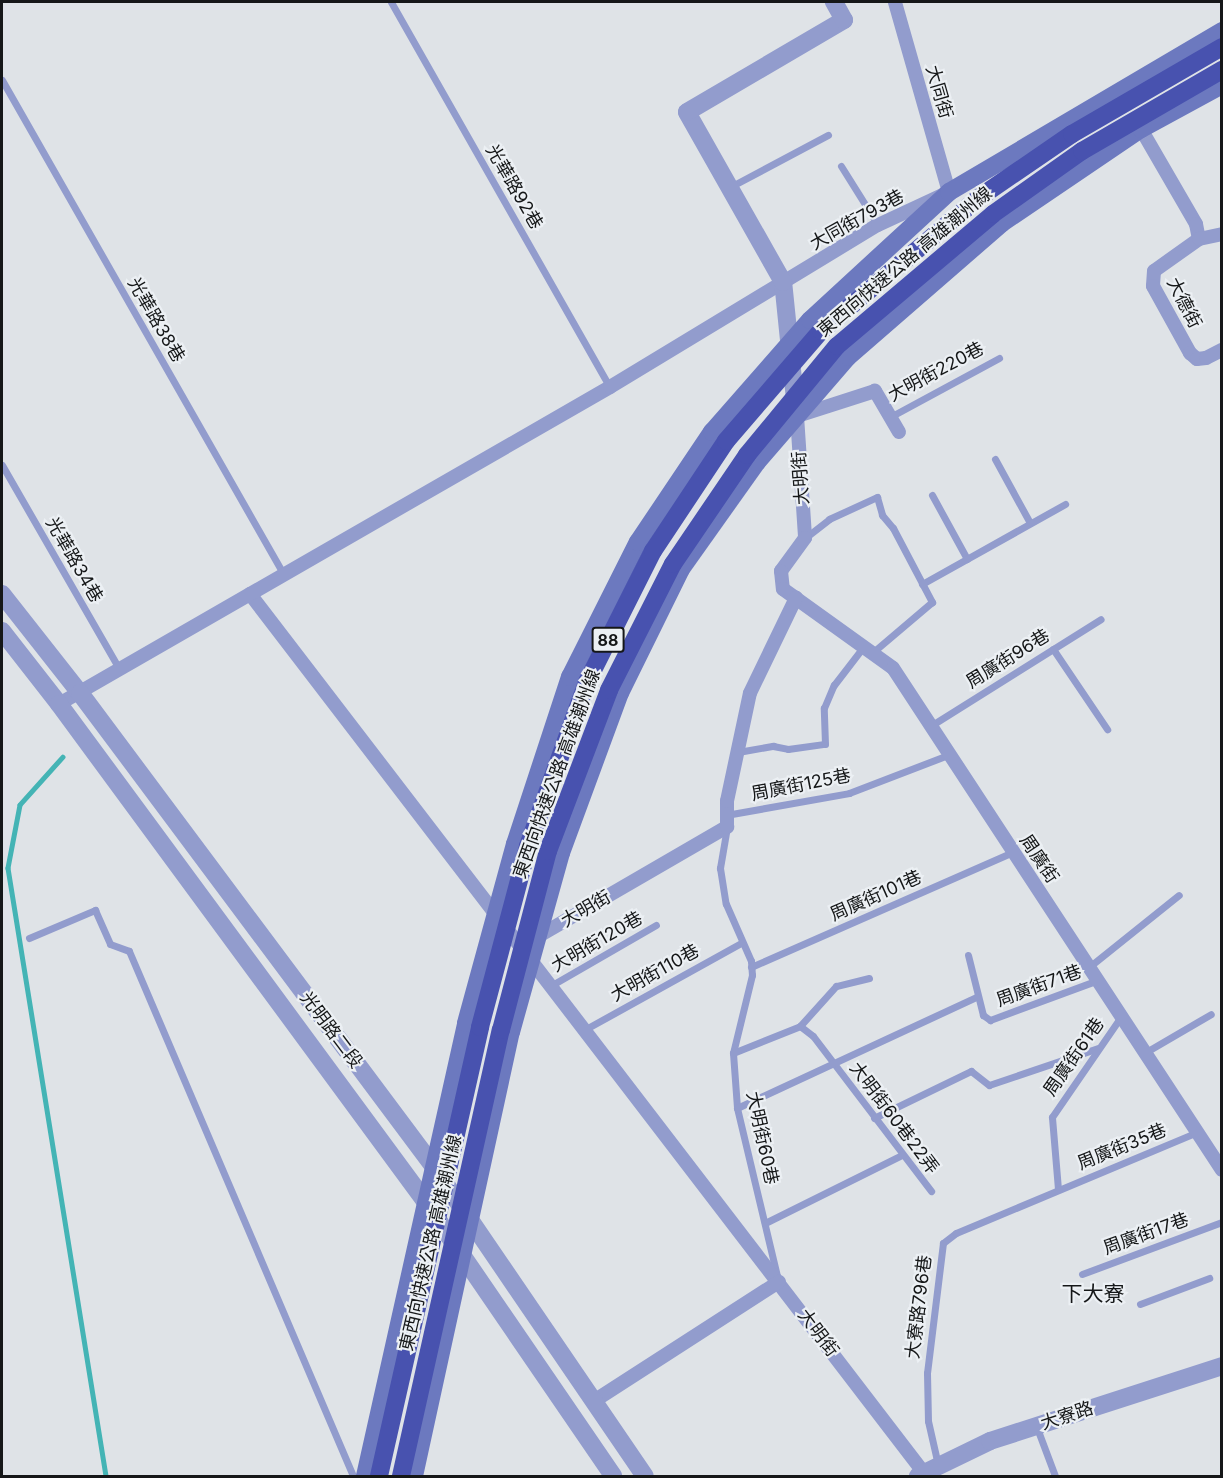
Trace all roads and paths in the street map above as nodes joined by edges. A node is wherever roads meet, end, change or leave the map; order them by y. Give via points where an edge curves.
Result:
1 (391, 2) edge
2 (834, 2) edge
3 (895, 2) edge
4 (1221, 32) edge
5 (1221, 47) edge
6 (1221, 70) edge
7 (2, 80) edge
8 (1221, 85) edge
9 (1141, 129) junction
10 (828, 135) dead end
11 (842, 165) dead end
12 (728, 187) junction
13 (949, 192) junction
14 (878, 225) junction
15 (1221, 234) edge
16 (1199, 239) junction
17 (783, 282) junction
18 (789, 344) junction
19 (1221, 350) edge
20 (999, 358) dead end
21 (610, 387) junction
22 (797, 416) junction
23 (890, 417) junction
24 (899, 432) dead end
25 (995, 459) dead end
26 (2, 465) edge
27 (932, 495) dead end
28 (1065, 504) dead end
29 (1030, 523) junction
30 (805, 538) junction
31 (967, 559) junction
32 (284, 576) junction
33 (922, 584) junction
34 (2, 594) edge
35 (250, 594) junction
36 (795, 598) junction
37 (1101, 618) dead end
38 (2, 632) edge
39 (868, 649) junction
40 (1053, 649) junction
41 (120, 670) junction
42 (80, 693) junction
43 (59, 704) junction
44 (932, 725) junction
45 (1107, 729) dead end
46 (736, 753) junction
47 (948, 755) junction
48 (727, 821) junction
49 (1013, 852) junction
50 (1179, 895) dead end
51 (496, 911) junction
52 (656, 925) dead end
53 (537, 937) junction
54 (29, 938) dead end
55 (741, 943) junction
56 (968, 955) dead end
57 (532, 957) junction
58 (751, 967) junction
59 (1089, 967) junction
60 (869, 978) dead end
61 (1098, 980) junction
62 (552, 985) junction
63 (976, 997) junction
64 (1211, 1014) dead end
65 (1122, 1015) junction
66 (800, 1026) junction
67 (584, 1030) junction
68 (1098, 1048) junction
69 (733, 1053) junction
70 (1146, 1053) junction
71 (833, 1063) junction
72 (737, 1107) junction
73 (874, 1118) junction
74 (1198, 1132) junction
75 (902, 1155) junction
76 (434, 1167) junction
77 (1221, 1170) edge
78 (1058, 1189) junction
79 (931, 1191) dead end
80 (425, 1201) junction
81 (470, 1220) junction
82 (1221, 1222) edge
83 (765, 1223) junction
84 (463, 1259) junction
85 (1082, 1274) dead end
86 (1209, 1278) dead end
87 (779, 1281) junction
88 (1140, 1304) dead end
89 (1221, 1366) edge
90 (594, 1401) junction
91 (1036, 1426) junction
92 (613, 1429) junction
93 (591, 1445) junction
94 (927, 1472) edge
95 (353, 1476) edge
96 (366, 1476) edge
97 (379, 1476) edge
98 (401, 1476) edge
99 (414, 1476) edge
100 (613, 1476) edge
101 (645, 1476) edge
102 (1055, 1476) edge

1 - 21 lane, 光華路92巷
2 - 12 street, 大明街 via 844,20 687,112
3 - 13 street, 大同街
4 - 13 main road
5 - 97 highway, 東西向快速公路 高雄潮州線 / 88, bridge via 1072,134 977,199 821,331 726,441 653,551 587,682 528,846 480,1027
6 - 98 highway, 東西向快速公路 高雄潮州線 / 88, bridge via 1082,151 993,214 837,346 747,455 673,564 609,690 548,851 501,1030
7 - 32 lane, 光華路38巷
8 - 9 main road
9 - 16 street via 1196,224
9 - 22 main road via 1002,223 848,357
10 - 12 lane
11 - 14 lane
12 - 17 street, 大明街
13 - 14 street, 大同街793巷
13 - 18 main road
14 - 17 street, 大同街793巷
15 - 16 street
16 - 19 street, 大德街 via 1154,271 1152,286 1190,353 1197,359
17 - 18 street, 大明街
17 - 21 street, 大同街793巷
18 - 22 street, 大明街
18 - 51 main road via 712,432 638,542 570,677
20 - 23 lane, 大明街220巷
21 - 32 street, 大同街793巷
22 - 23 street, 大明街220巷 via 875,391
22 - 30 street, 大明街
22 - 53 main road via 757,462 681,569 620,693 561,853
23 - 24 street, 大明街220巷
25 - 29 lane
26 - 41 lane, 光華路34巷
27 - 31 lane
28 - 29 lane
29 - 31 lane
30 - 33 lane via 829,519 877,497 882,515
30 - 36 street via 781,571 783,589
31 - 33 lane
32 - 35 street, 大同街793巷
33 - 39 lane via 932,602
34 - 42 street, 光明路二段
35 - 41 street, 大同街793巷
35 - 51 street, 大明街
36 - 39 street, 周廣街
36 - 46 street via 750,693
37 - 40 lane, 周廣街96巷
38 - 43 street, 光明路二段
39 - 44 street, 周廣街 via 893,668
39 - 46 lane via 834,685 824,708 825,744 788,749 773,746
40 - 44 lane, 周廣街96巷
40 - 45 lane
41 - 42 street, 大同街793巷
42 - 43 street, 大同街793巷
42 - 76 street, 光明路二段
43 - 80 street, 光明路二段
44 - 47 street, 周廣街
46 - 48 street
47 - 48 lane, 周廣街125巷 via 849,793
47 - 49 street, 周廣街
48 - 53 street, 大明街
48 - 55 lane, 大明街60巷 via 720,868 726,904
49 - 58 lane, 周廣街101巷
49 - 59 street, 周廣街
50 - 59 lane
51 - 57 street, 大明街
51 - 76 main road
52 - 62 lane, 大明街120巷
53 - 57 main road
54 - 95 lane via 95,910 110,944 129,951
55 - 58 lane, 大明街60巷
55 - 67 lane, 大明街110巷
56 - 63 lane, 周廣街71巷
57 - 62 street, 大明街
57 - 81 main road via 511,1032
58 - 69 lane, 大明街60巷 via 749,1000
59 - 61 street, 周廣街
60 - 66 lane via 836,986
61 - 63 lane, 周廣街71巷 via 990,1020 983,1015
61 - 65 street, 周廣街
62 - 67 street, 大明街
63 - 71 lane, 大明街60巷22弄
64 - 70 lane
65 - 68 lane, 周廣街61巷
65 - 70 street, 周廣街
66 - 69 lane
66 - 71 lane, 大明街60巷22弄 via 813,1036
67 - 87 street, 大明街
68 - 73 lane via 989,1085 970,1071
68 - 78 lane, 周廣街61巷 via 1052,1117
69 - 72 lane, 大明街60巷
70 - 74 street, 周廣街
71 - 72 lane, 大明街60巷22弄
71 - 73 lane, 大明街60巷22弄
72 - 83 lane, 大明街60巷
73 - 75 lane, 大明街60巷22弄
74 - 77 street, 周廣街
74 - 78 lane, 周廣街35巷
75 - 79 lane, 大明街60巷22弄
75 - 83 lane
76 - 80 main road
76 - 81 street, 光明路二段
78 - 94 lane, 大寮路796巷 via 956,1233 943,1243 927,1373
80 - 84 street, 光明路二段
80 - 96 main road
81 - 84 main road
81 - 90 street, 光明路二段
82 - 85 lane, 周廣街17巷
83 - 87 lane, 大明街60巷
84 - 93 street, 光明路二段
84 - 99 main road
86 - 88 lane
87 - 90 street
87 - 94 street, 大明街
89 - 91 street, 大寮路
90 - 92 street, 光明路二段
91 - 94 street, 大寮路 via 990,1441
91 - 102 lane
92 - 93 street
92 - 101 street, 光明路二段
93 - 100 street, 光明路二段

